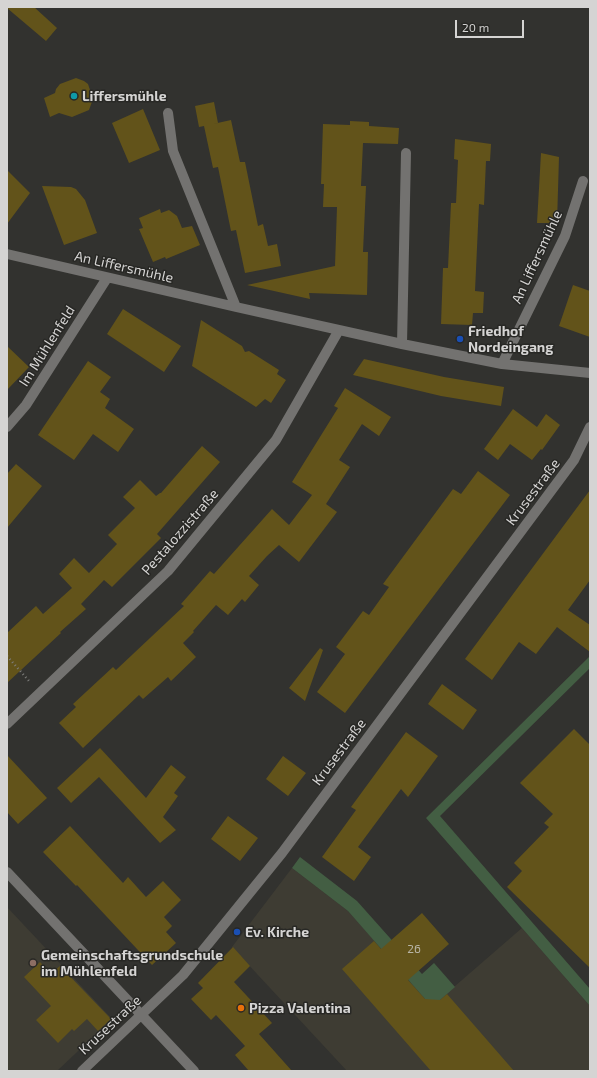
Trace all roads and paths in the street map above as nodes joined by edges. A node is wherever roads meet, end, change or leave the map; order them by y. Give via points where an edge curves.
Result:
1 (168, 113) dead end
2 (406, 153) dead end
3 (583, 181) dead end
4 (7, 254) edge
5 (107, 278) junction
6 (236, 307) junction
7 (339, 330) junction
8 (402, 344) junction
9 (502, 364) junction
10 (590, 373) edge
11 (7, 427) edge
12 (590, 427) edge
13 (7, 656) edge
14 (41, 693) junction
15 (7, 724) edge
16 (7, 872) edge
17 (142, 1014) junction
18 (82, 1071) edge
19 (194, 1071) edge

1 - 6 street via 173,151
2 - 8 street
3 - 9 street, An Liffersmühle via 565,236
4 - 5 street, An Liffersmühle
5 - 6 street, An Liffersmühle
5 - 11 street, Im Mühlenfeld via 26,405
6 - 7 street, An Liffersmühle
7 - 8 street, An Liffersmühle
7 - 14 street, Pestalozzistraße via 276,440 168,571
8 - 9 street, An Liffersmühle
9 - 10 street, An Liffersmühle
12 - 17 street, Krusestraße via 574,460 282,853 183,975
13 - 14 path
14 - 15 street, Pestalozzistraße
16 - 17 street
17 - 18 street, Krusestraße
17 - 19 street

